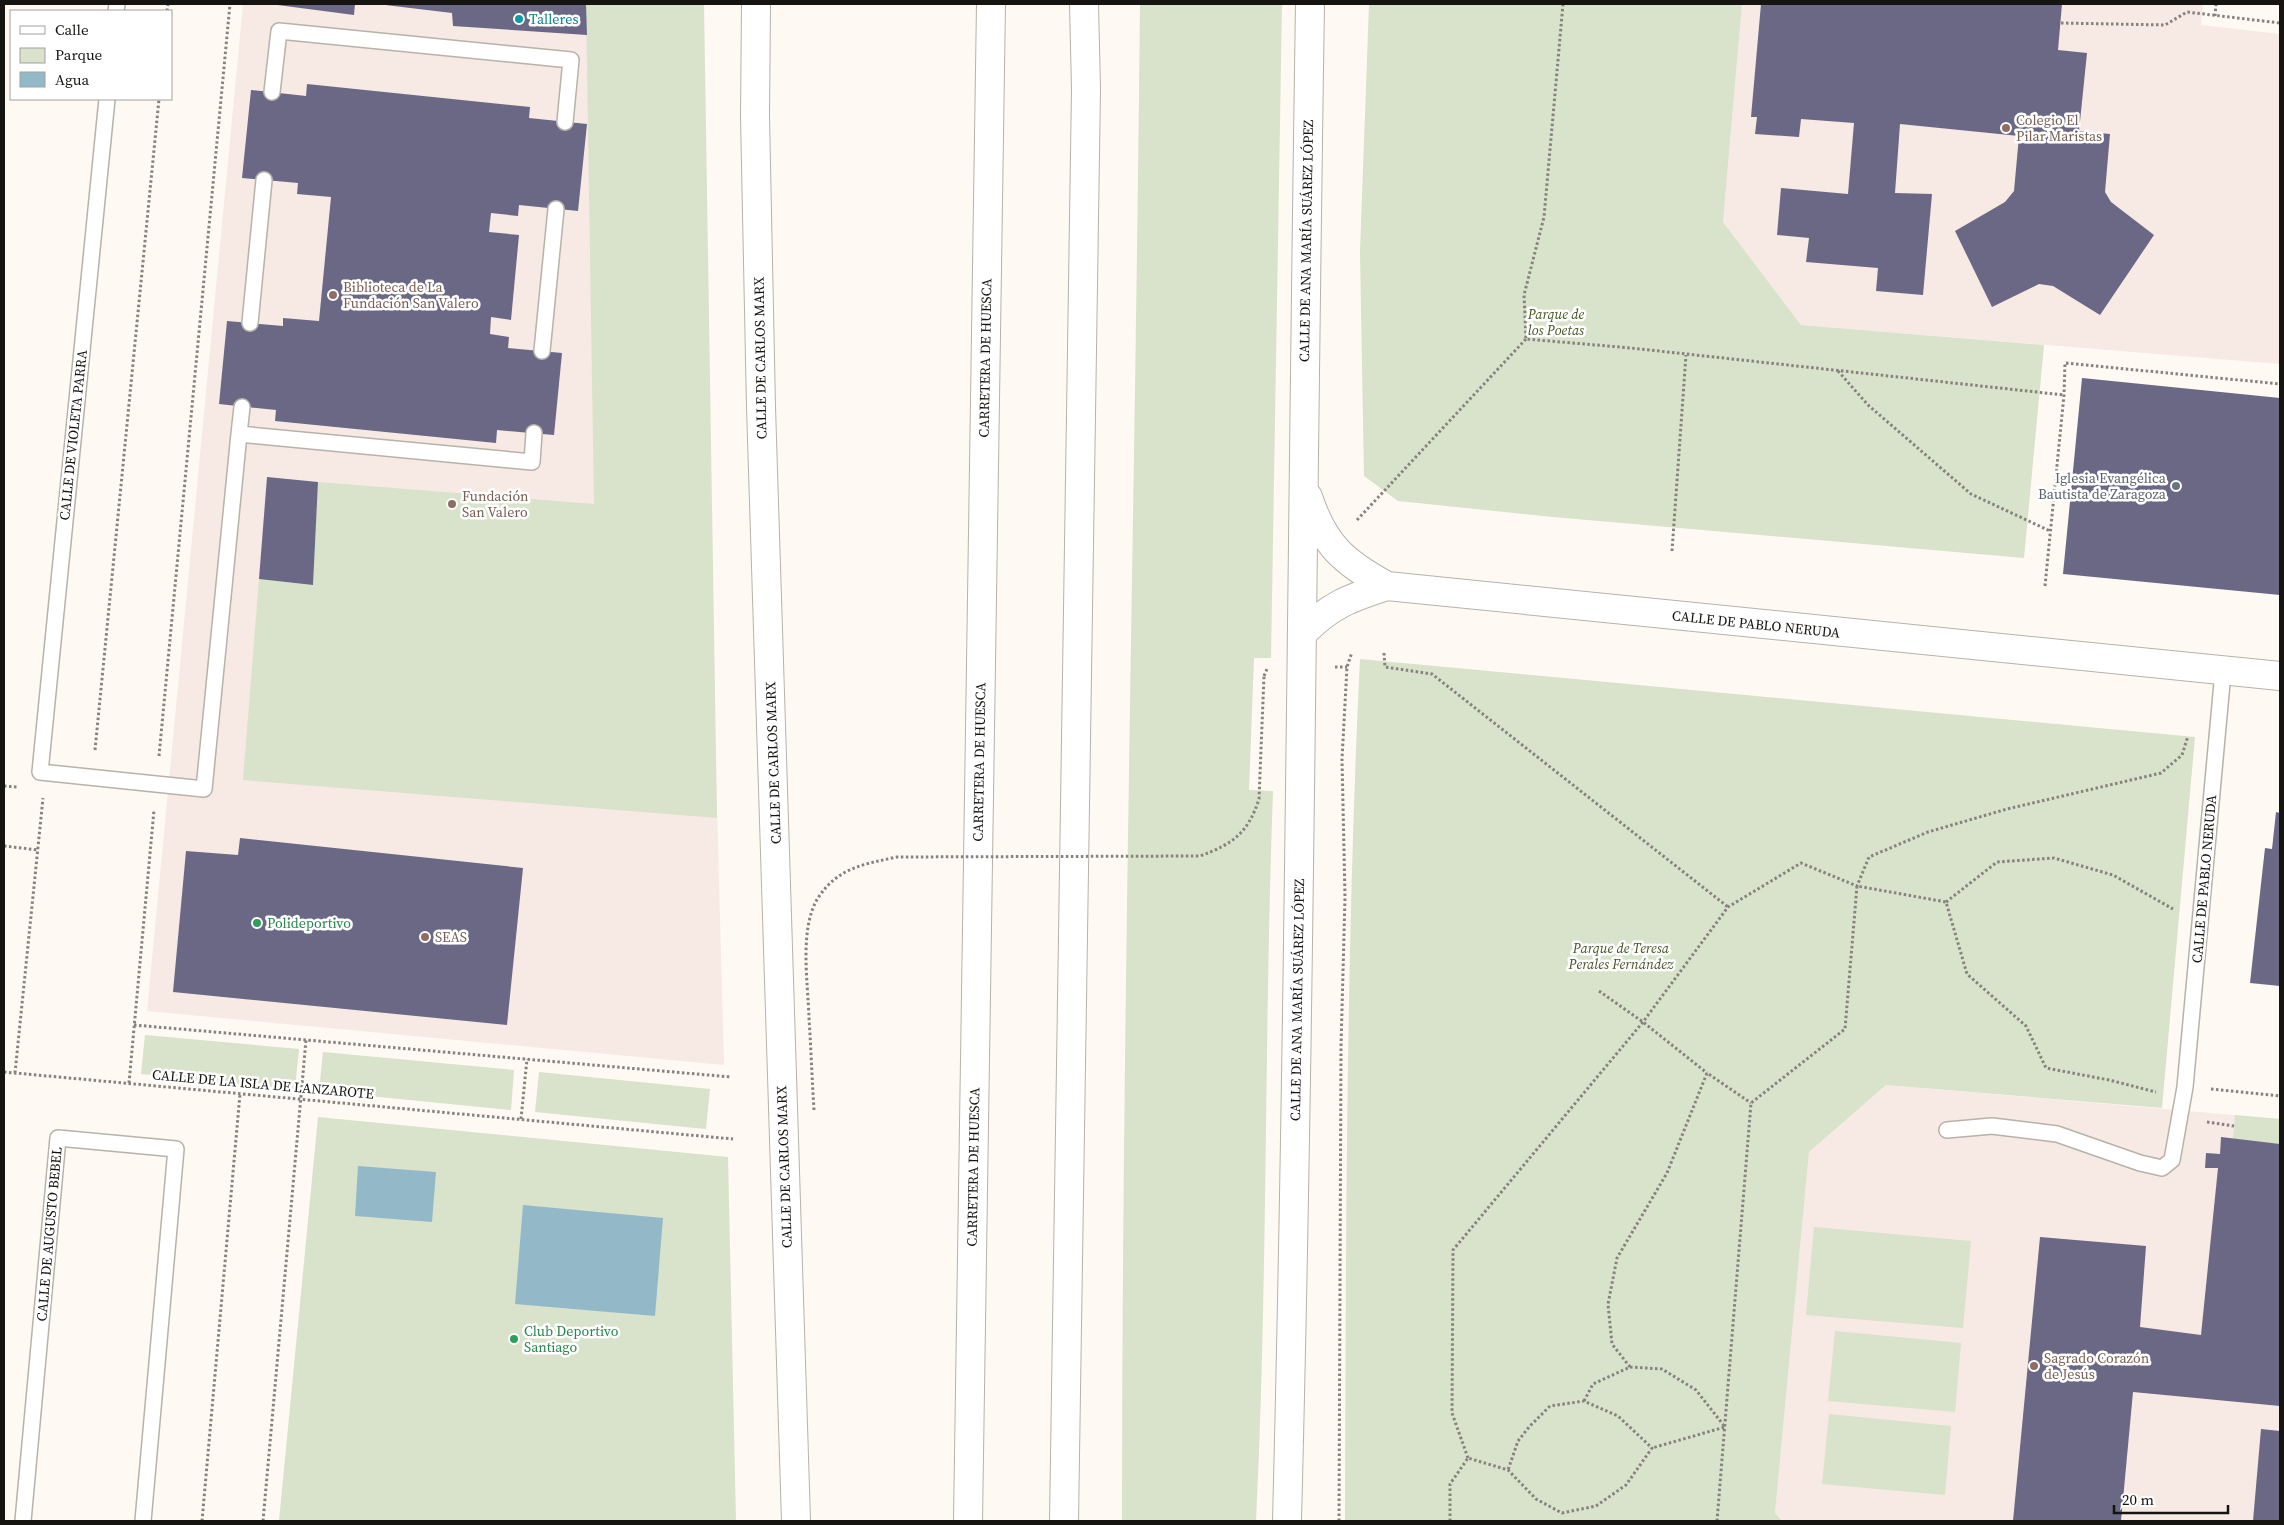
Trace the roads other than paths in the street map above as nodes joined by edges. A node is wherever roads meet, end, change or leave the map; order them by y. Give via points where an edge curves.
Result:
1 (756, 4) edge
2 (991, 4) edge
3 (1084, 4) edge
4 (1095, 4) edge
5 (1310, 4) edge
6 (1086, 89) junction
7 (272, 92) dead end
8 (107, 100) edge
9 (565, 122) dead end
10 (264, 180) dead end
11 (556, 209) dead end
12 (250, 323) dead end
13 (542, 351) dead end
14 (242, 407) dead end
15 (239, 434) junction
16 (534, 434) dead end
17 (1302, 479) junction
18 (1387, 586) junction
19 (1303, 633) junction
20 (2223, 672) junction
21 (2280, 676) edge
22 (1947, 1130) dead end
23 (24, 1521) edge
24 (142, 1521) edge
25 (796, 1521) edge
26 (968, 1521) edge
27 (1064, 1521) edge
28 (1287, 1521) edge

1 - 25 main road, CALLE DE CARLOS MARX via 761,406
2 - 26 main road, CARRETERA DE HUESCA
3 - 6 main road
4 - 6 main road
5 - 17 main road, CALLE DE ANA MARÍA SUÁREZ LÓPEZ
6 - 27 main road
7 - 9 lane via 279,31 571,60
8 - 15 lane, CALLE DE VIOLETA PARRA via 40,772 204,789
10 - 12 lane
11 - 13 lane
14 - 15 lane
15 - 16 lane via 532,462
17 - 18 main road, CALLE DE ANA MARÍA SUÁREZ LÓPEZ via 1313,513 1333,548 1359,570
17 - 19 main road, CALLE DE ANA MARÍA SUÁREZ LÓPEZ
18 - 19 main road, CALLE DE PABLO NERUDA via 1338,604
18 - 20 main road, CALLE DE PABLO NERUDA
19 - 28 main road, CALLE DE ANA MARÍA SUÁREZ LÓPEZ
20 - 21 main road, CALLE DE PABLO NERUDA
20 - 22 lane, CALLE DE PABLO NERUDA via 2182,1110 2172,1160 2162,1168 2057,1134 1992,1126
23 - 24 lane, CALLE DE AUGUSTO BEBEL via 58,1138 176,1149

